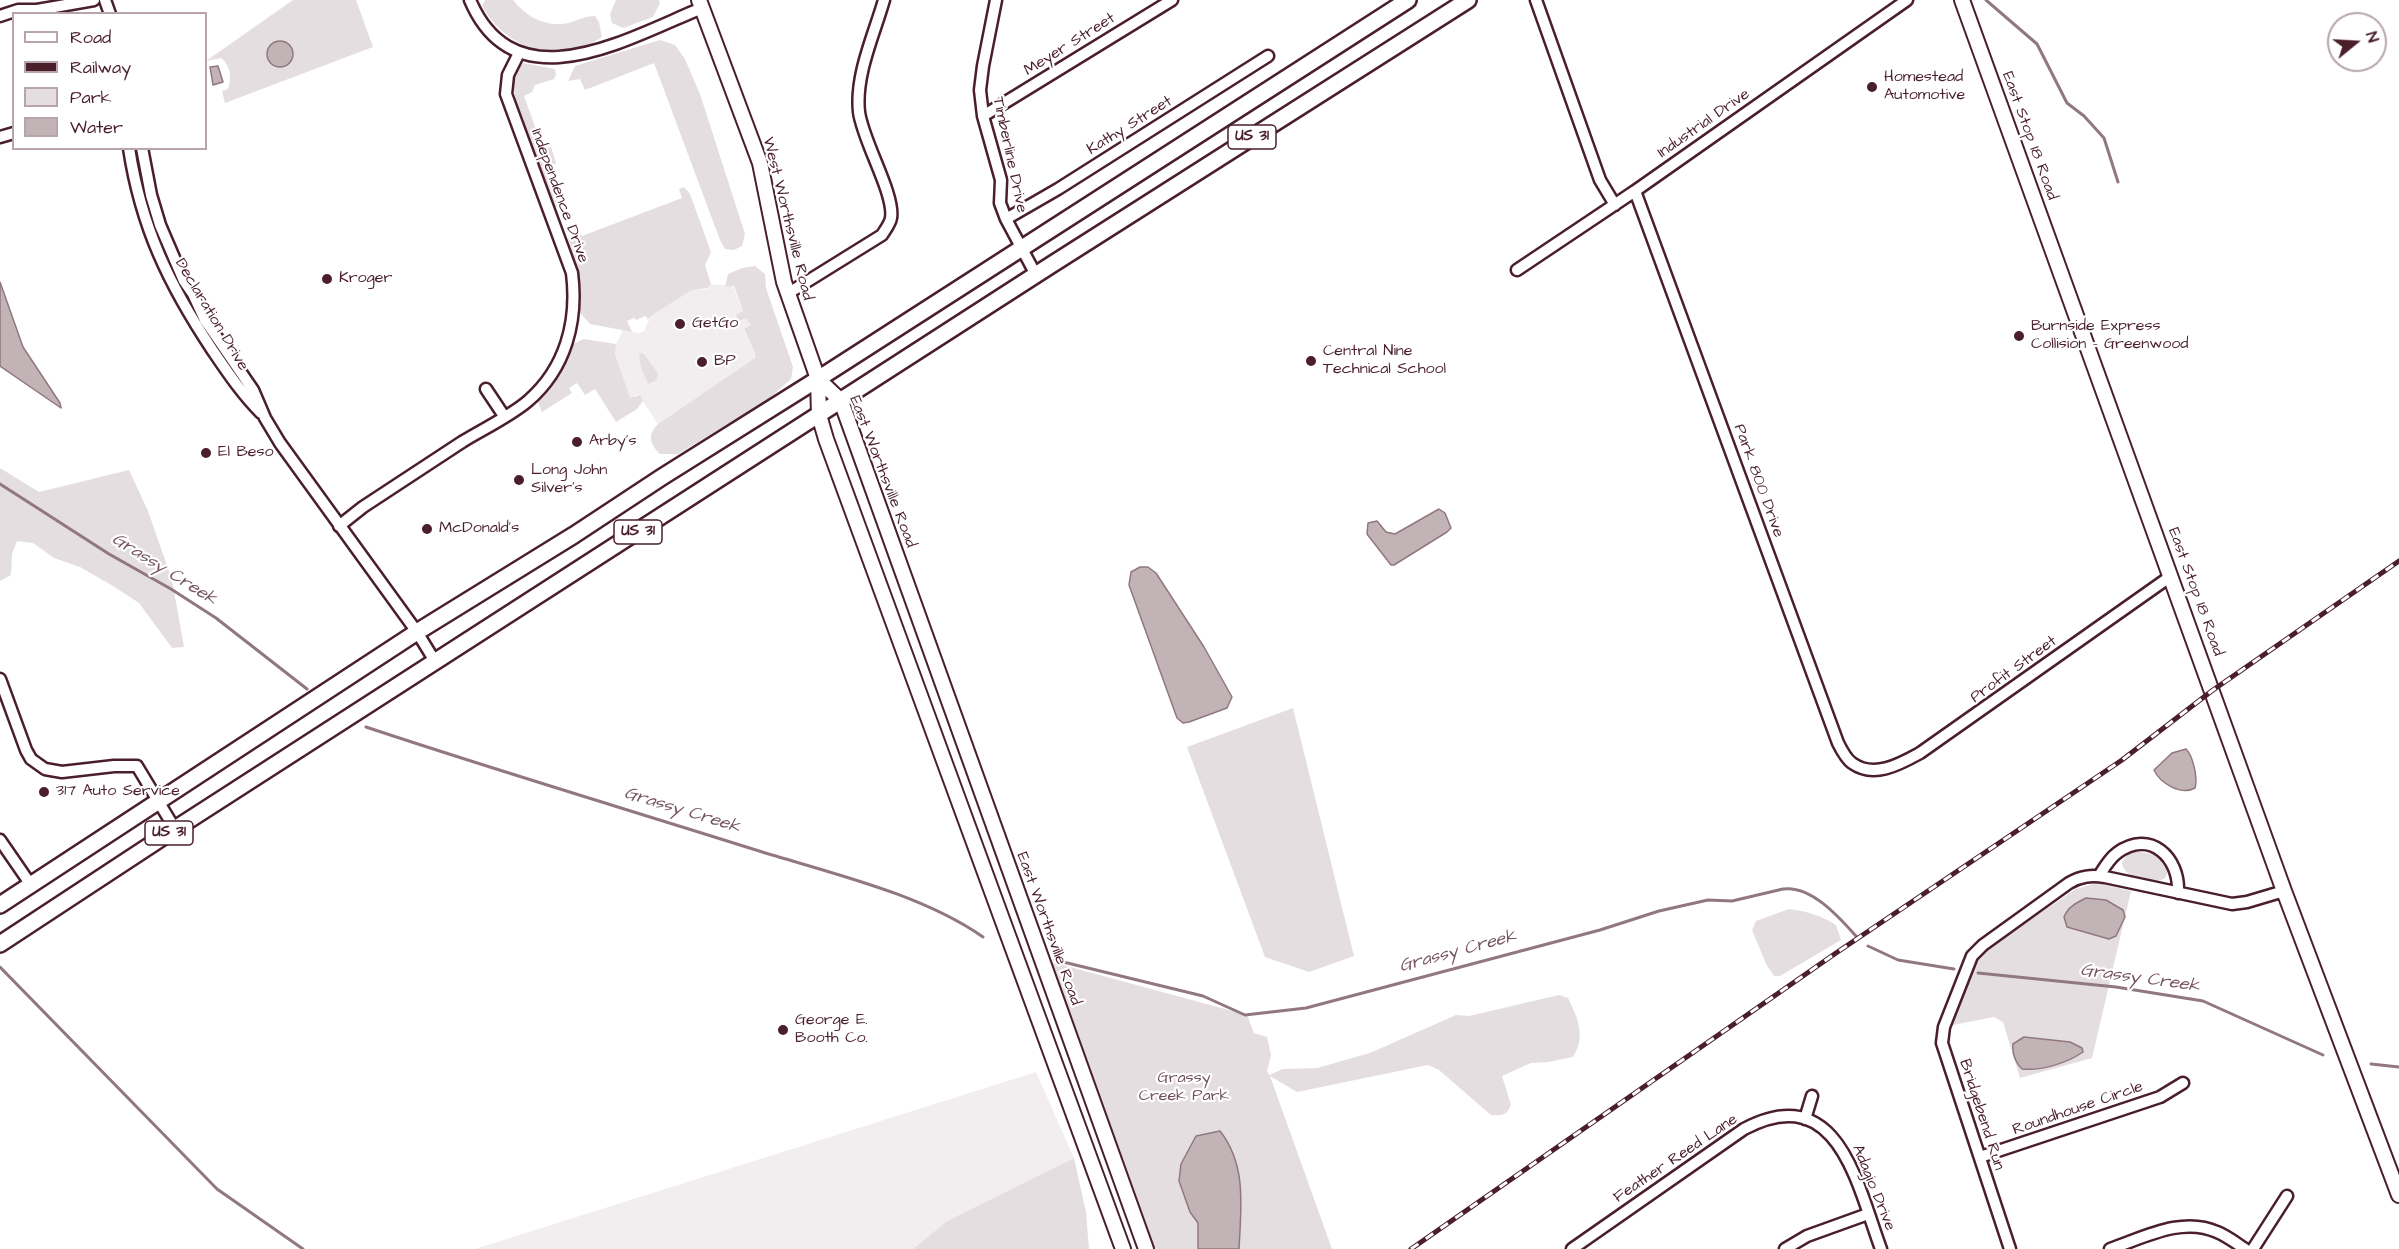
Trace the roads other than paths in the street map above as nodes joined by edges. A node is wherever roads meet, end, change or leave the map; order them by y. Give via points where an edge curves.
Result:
1 (94, 0) edge
2 (470, 0) edge
3 (885, 0) edge
4 (996, 0) edge
5 (1172, 0) edge
6 (1408, 0) edge
7 (1468, 0) edge
8 (1536, 0) edge
9 (1907, 0) edge
10 (1962, 0) edge
11 (701, 4) edge
12 (37, 12) edge
13 (0, 16) edge
14 (519, 54) junction
15 (1268, 56) dead end
16 (983, 116) junction
17 (129, 150) edge
18 (142, 150) edge
19 (1635, 191) junction
20 (1615, 205) junction
21 (1006, 219) junction
22 (1021, 248) junction
23 (1517, 270) dead end
24 (1036, 275) junction
25 (787, 294) junction
26 (818, 379) junction
27 (486, 388) dead end
28 (841, 401) junction
29 (819, 415) junction
30 (504, 416) junction
31 (265, 418) junction
32 (339, 526) junction
33 (2171, 576) junction
34 (417, 632) junction
35 (436, 663) junction
36 (0, 679) edge
37 (1868, 770) joint
38 (159, 800) junction
39 (175, 829) junction
40 (0, 840) edge
41 (2099, 876) junction
42 (31, 885) junction
43 (2284, 891) junction
44 (2178, 893) junction
45 (0, 905) edge
46 (0, 944) edge
47 (2183, 1083) dead end
48 (1812, 1096) dead end
49 (1805, 1119) junction
50 (1980, 1157) junction
51 (2399, 1195) edge
52 (2287, 1196) dead end
53 (1868, 1214) junction
54 (1123, 1249) edge
55 (1146, 1249) edge
56 (1572, 1249) edge
57 (1785, 1249) edge
58 (1881, 1249) edge
59 (2010, 1249) edge
60 (2110, 1249) edge
61 (2245, 1249) edge
62 (2253, 1249) edge

1 - 12 street
2 - 14 street via 478,20 498,41
3 - 25 street via 860,84 859,112 890,202 891,219 882,235
4 - 16 street, Timberline Drive via 982,66
5 - 16 street, Meyer Street
6 - 22 main road, US 31
7 - 24 main road, US 31
8 - 20 street via 1600,180
9 - 19 street, Industrial Drive
10 - 33 main road, East Stop 18 Road
11 - 14 street via 596,51 558,59
11 - 25 main road, West Worthsville Road via 760,163
12 - 13 street via 18,10
14 - 30 street, Independence Drive via 508,75 506,94 567,254 575,297 572,327 556,367 528,401
15 - 21 street, Kathy Street
16 - 21 street, Timberline Drive via 1001,180 1000,203
17 - 31 street, Declaration Drive via 153,245 175,291 237,387
18 - 31 street, Declaration Drive via 151,195 169,250 205,320 254,390
19 - 20 street, Industrial Drive
19 - 37 street, Park 800 Drive via 1838,743 1851,763
20 - 23 street, Industrial Drive
21 - 22 street, Timberline Drive
22 - 24 street, Timberline Drive
22 - 26 main road, US 31
24 - 28 main road, US 31
25 - 26 main road, West Worthsville Road
26 - 28 main road, East Worthsville Road
26 - 29 main road
26 - 34 main road, US 31
27 - 30 street
28 - 29 main road, US 31
28 - 55 main road, East Worthsville Road
29 - 35 main road, US 31
29 - 54 main road
30 - 32 street, Independence Drive
31 - 32 street, Declaration Drive
32 - 34 street, Declaration Drive
33 - 37 street, Profit Street via 1920,753 1891,769
33 - 43 main road, East Stop 18 Road
34 - 35 street, Declaration Drive
34 - 38 main road, US 31
35 - 39 main road, US 31
36 - 38 street via 31,759 45,769 62,772 137,766
38 - 39 street
38 - 42 main road, US 31
39 - 46 main road, US 31
40 - 42 street
41 - 44 street
41 - 44 street via 2116,854 2132,846 2150,846 2170,857 2177,874
41 - 50 street, Bridgebend Run via 2083,877 2069,884 1972,956 1944,1027 1942,1043
42 - 45 main road, US 31
43 - 44 street via 2240,904
43 - 51 main road, East Stop 18 Road
47 - 50 street, Roundhouse Circle via 2160,1097
48 - 49 street
49 - 53 street, Adagio Drive via 1821,1126 1844,1151
49 - 56 street, Feather Reed Lane via 1771,1118 1744,1130
50 - 59 street, Bridgebend Run
52 - 62 street
53 - 57 street via 1807,1236
53 - 58 street, Adagio Drive
60 - 61 street via 2189,1226 2219,1232

